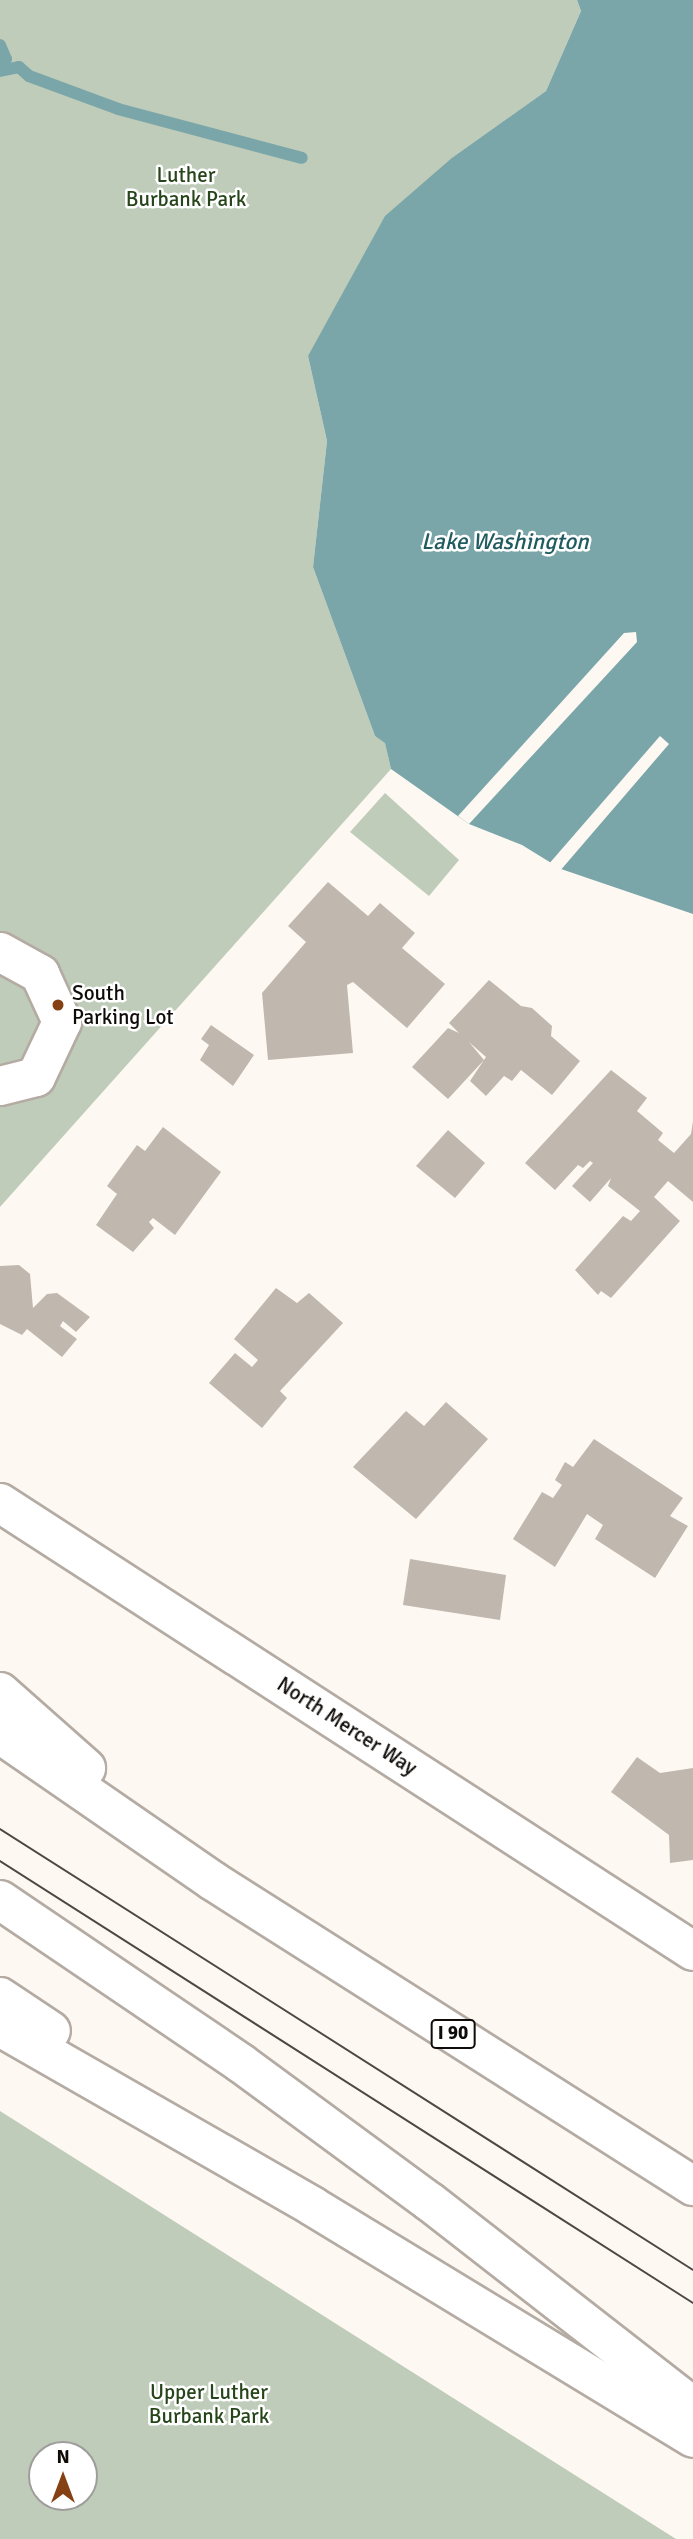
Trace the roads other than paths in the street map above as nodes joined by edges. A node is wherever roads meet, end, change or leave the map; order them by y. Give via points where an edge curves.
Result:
1 (0, 952) edge
2 (0, 1086) edge
3 (0, 1503) edge
4 (0, 1692) edge
5 (0, 1734) edge
6 (213, 1881) junction
7 (0, 1900) edge
8 (693, 1951) edge
9 (0, 1997) edge
10 (0, 2027) edge
11 (693, 2186) edge
12 (312, 2206) junction
13 (693, 2407) edge
14 (693, 2438) edge

1 - 2 main road via 40,974 62,1022 36,1077
3 - 8 main road, North Mercer Way
4 - 6 main road
5 - 6 main road, I 90
6 - 11 main road, I 90
7 - 13 main road via 242,2064 419,2193
9 - 12 main road
10 - 12 main road
12 - 14 main road

